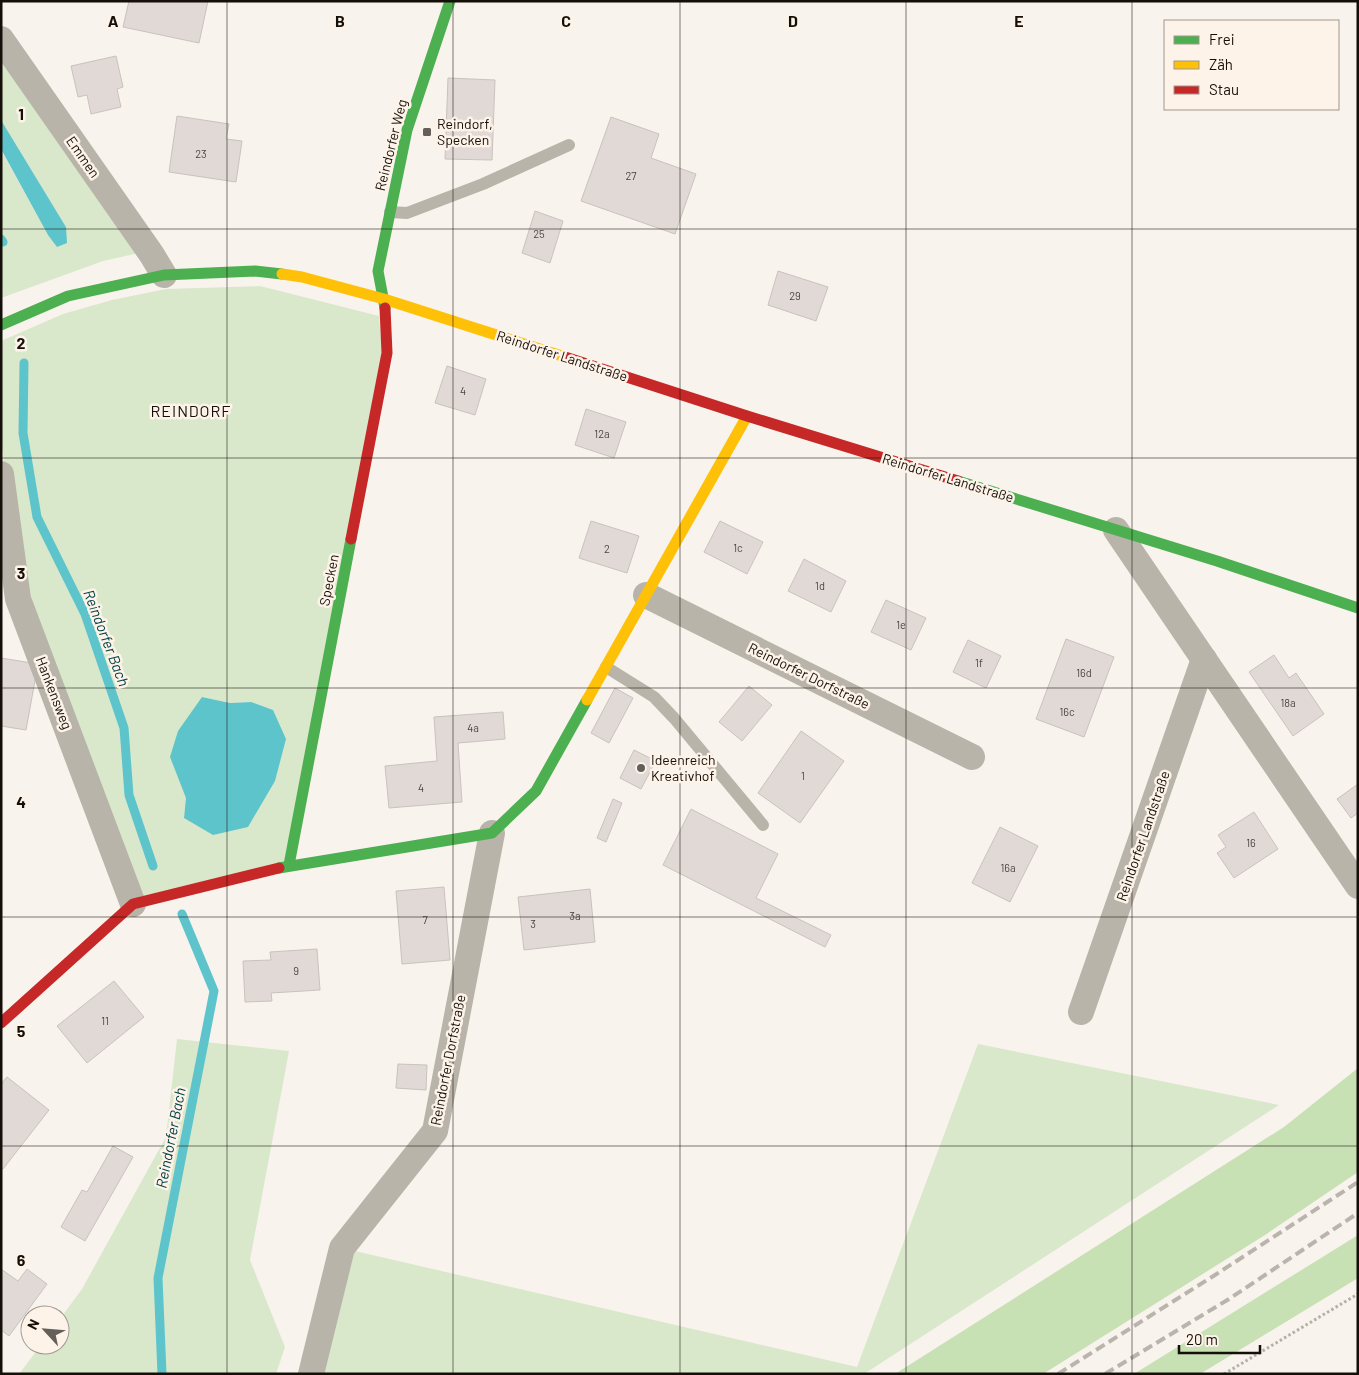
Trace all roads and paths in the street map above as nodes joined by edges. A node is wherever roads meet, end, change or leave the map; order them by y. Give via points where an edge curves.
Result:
1 (450, 1) edge
2 (1, 39) edge
3 (569, 145) dead end
4 (390, 212) junction
5 (164, 275) junction
6 (384, 299) junction
7 (1, 325) edge
8 (747, 416) junction
9 (1, 474) edge
10 (1116, 530) junction
11 (646, 595) junction
12 (1358, 608) edge
13 (1204, 660) junction
14 (606, 667) junction
15 (972, 757) dead end
16 (763, 825) dead end
17 (492, 833) junction
18 (289, 865) junction
19 (1358, 886) edge
20 (134, 904) junction
21 (1081, 1012) dead end
22 (1, 1023) edge
23 (1358, 1294) edge
24 (310, 1374) edge
25 (1224, 1374) edge

1 - 4 street, Reindorfer Weg via 407,130
2 - 5 street, Emmen
3 - 4 lane via 483,184 407,213
4 - 6 street, Reindorfer Weg via 378,271
5 - 6 street, Reindorfer Landstraße via 255,271 302,277
5 - 7 street, Reindorfer Landstraße via 68,296
6 - 8 street, Reindorfer Landstraße
6 - 18 street, Specken via 387,353
8 - 10 street, Reindorfer Landstraße
8 - 11 street
9 - 20 street, Hankensweg via 18,599
10 - 12 street, Reindorfer Landstraße
10 - 13 street
11 - 14 street
11 - 15 street, Reindorfer Dorfstraße
13 - 19 street
13 - 21 street, Reindorfer Landstraße
14 - 16 lane via 654,697
14 - 17 street via 536,791
17 - 18 street
17 - 24 street, Reindorfer Dorfstraße via 435,1131 342,1248
18 - 20 street
20 - 22 street
23 - 25 path

